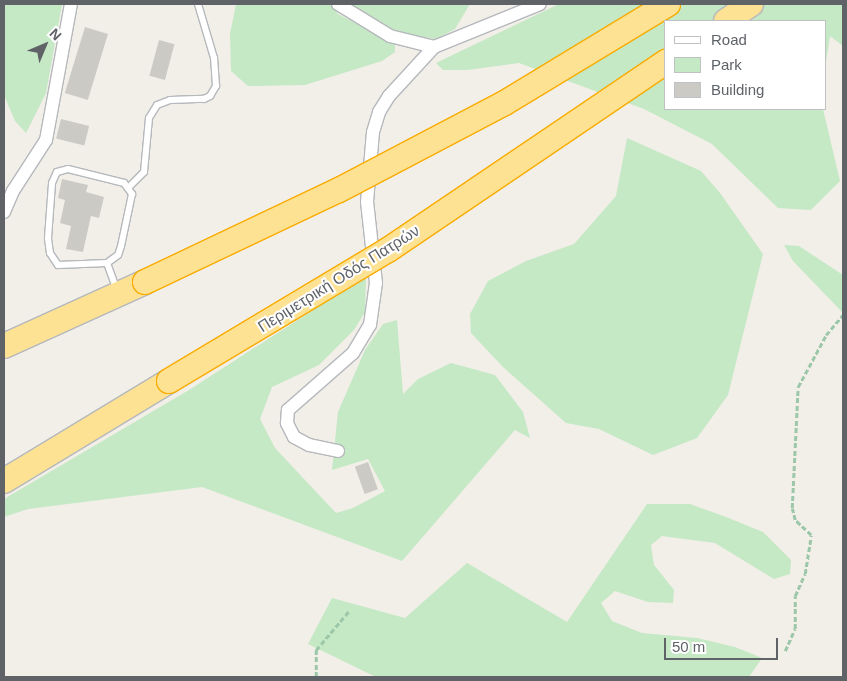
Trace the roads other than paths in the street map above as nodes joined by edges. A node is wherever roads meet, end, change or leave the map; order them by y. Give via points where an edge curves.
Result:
1 (71, 4) edge
2 (198, 4) edge
3 (338, 4) edge
4 (540, 4) edge
5 (668, 4) edge
6 (751, 4) edge
7 (727, 20) edge
8 (434, 47) junction
9 (664, 63) edge
10 (129, 188) junction
11 (4, 212) edge
12 (107, 263) junction
13 (118, 293) junction
14 (4, 346) edge
15 (338, 451) dead end
16 (4, 481) edge

1 - 11 street via 46,140 13,190
2 - 10 lane via 214,58 216,86 204,99 170,100 156,105 149,118 144,172
3 - 8 street via 390,36
4 - 8 street
5 - 13 highway, bridge via 503,104 339,190
6 - 7 highway
8 - 15 street via 389,96 373,132 367,202 376,283 370,325 353,353 288,410 287,423 294,437 309,445
9 - 16 highway, Περιμετρική Οδός Πατρών, bridge via 388,250
10 - 12 lane via 130,207 121,246 118,255
10 - 12 lane via 115,180 68,169 57,172 52,183 48,238 50,253 58,265
12 - 13 lane
13 - 14 highway

